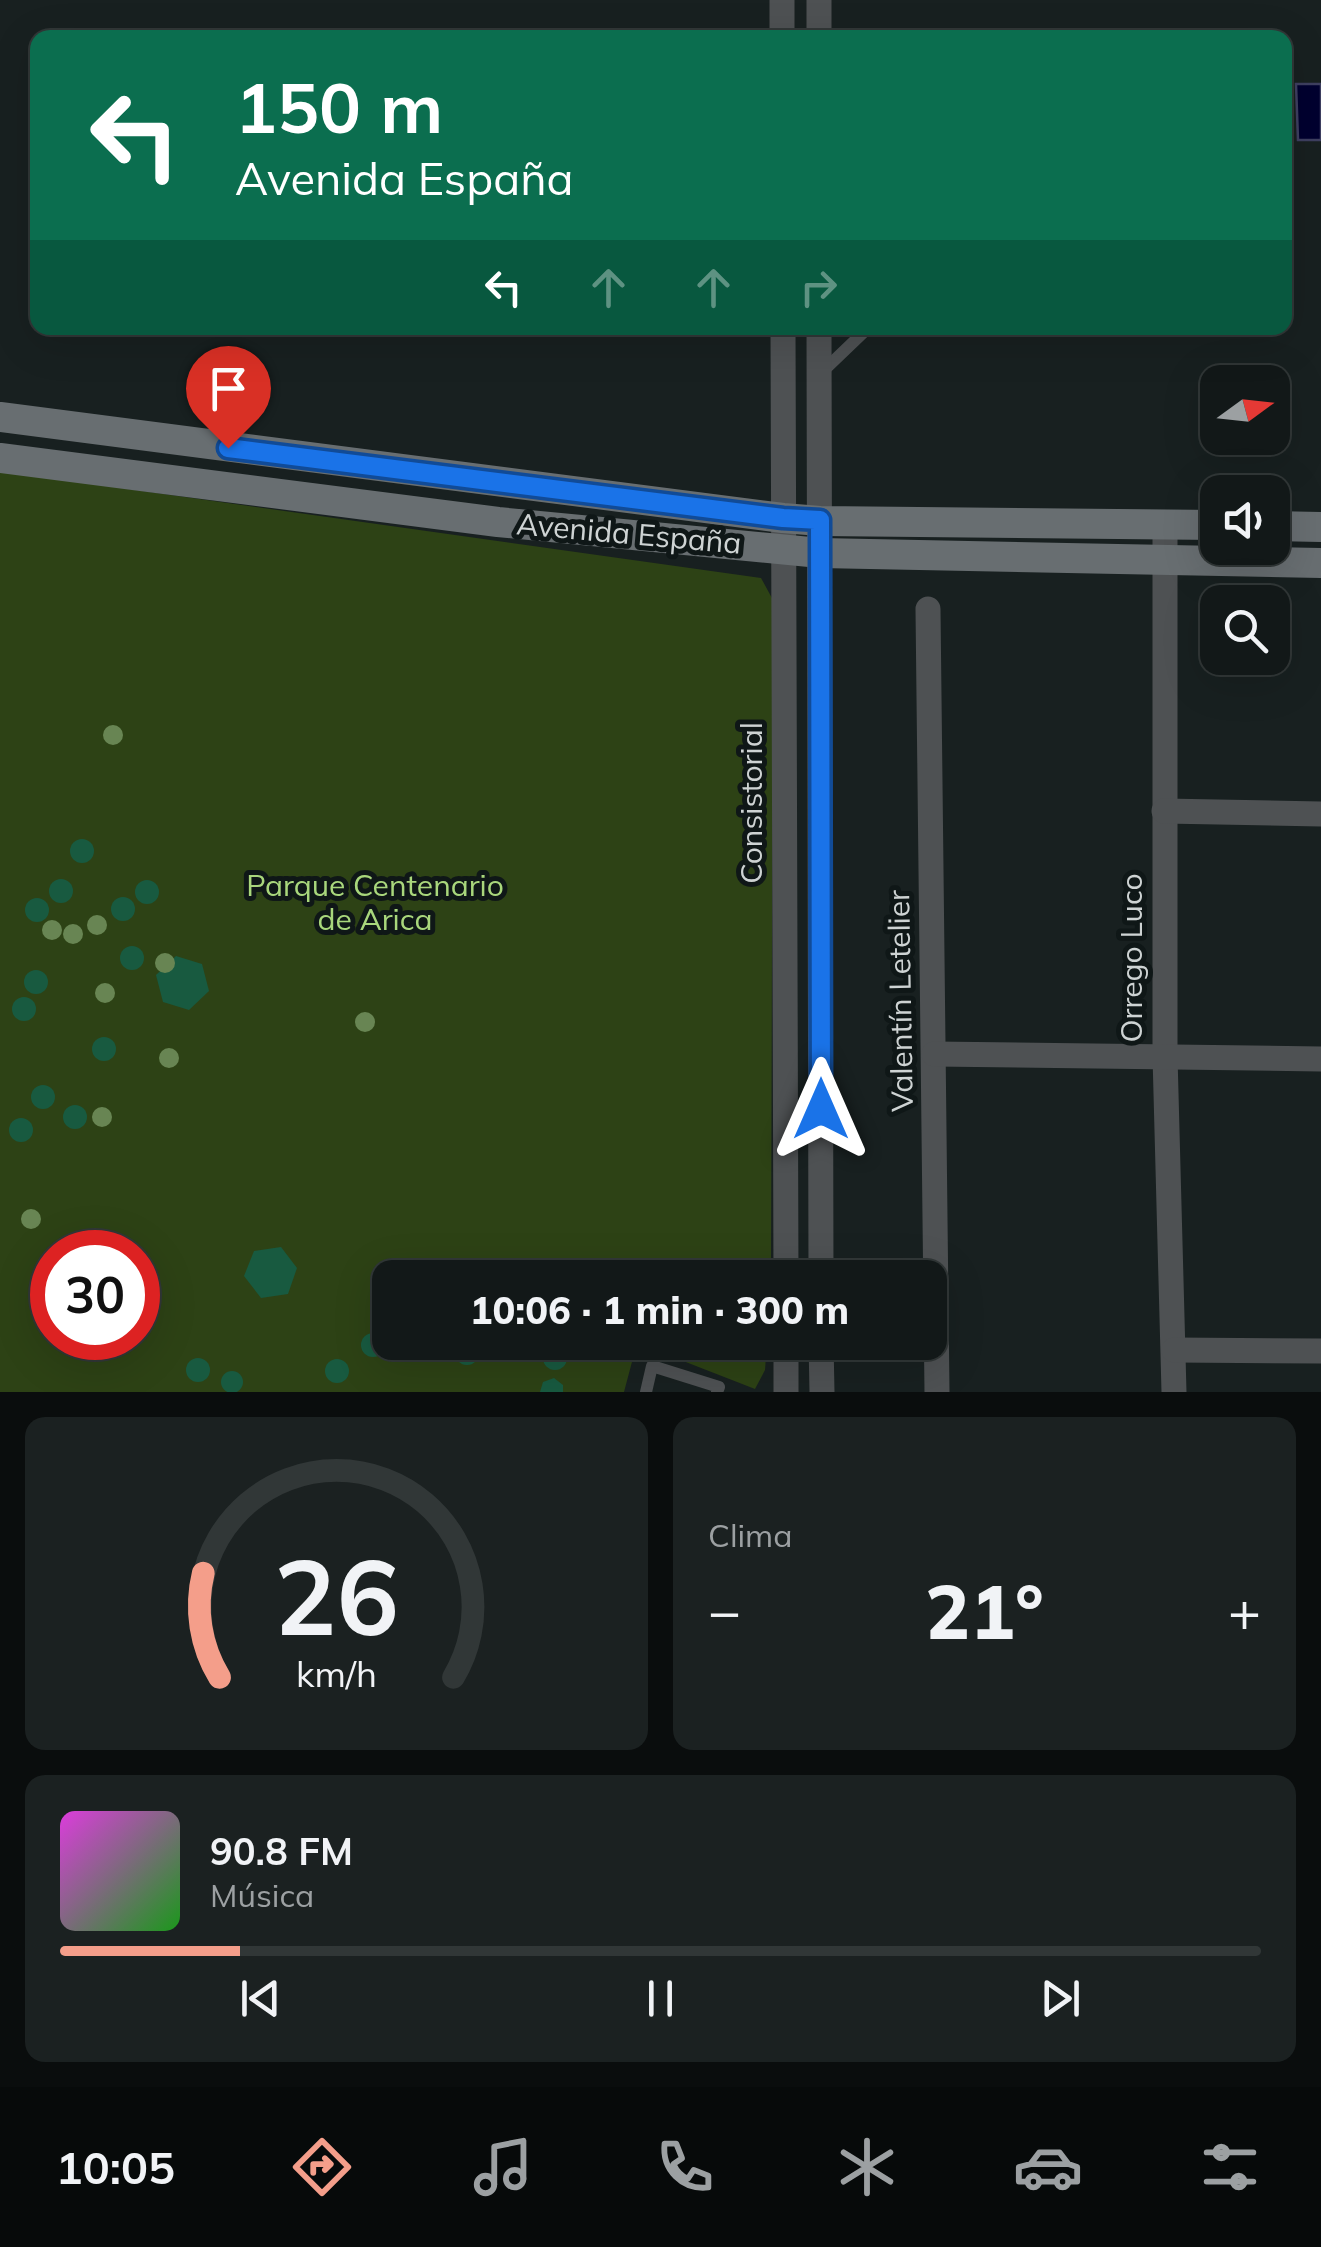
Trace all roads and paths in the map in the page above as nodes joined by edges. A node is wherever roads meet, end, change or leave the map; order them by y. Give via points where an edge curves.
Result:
1 (782, 0) edge
2 (818, 0) edge
3 (782, 30) edge
4 (819, 30) edge
5 (783, 335) edge
6 (819, 335) edge
7 (861, 335) edge
8 (820, 374) junction
9 (0, 417) edge
10 (0, 458) edge
11 (783, 518) junction
12 (820, 520) junction
13 (1165, 524) junction
14 (1200, 525) edge
15 (1290, 526) edge
16 (1321, 527) edge
17 (784, 549) junction
18 (820, 553) junction
19 (1164, 561) junction
20 (1321, 563) edge
21 (928, 609) dead end
22 (1164, 811) junction
23 (1321, 814) edge
24 (934, 1054) junction
25 (1165, 1056) junction
26 (1321, 1059) edge
27 (786, 1260) edge
28 (822, 1260) edge
29 (1174, 1350) junction
30 (1321, 1351) edge
31 (786, 1360) edge
32 (822, 1360) edge
33 (646, 1392) edge
34 (717, 1392) edge
35 (786, 1392) edge
36 (822, 1392) edge
37 (936, 1392) edge
38 (1174, 1392) edge

1 - 3 street
2 - 4 street
5 - 11 street, Consistorial
6 - 8 street
7 - 8 lane
8 - 12 street
9 - 11 street, Avenida España
10 - 17 street, Avenida España via 498,522
11 - 12 street, Avenida España
11 - 17 street, Consistorial
12 - 13 street, Avenida España
12 - 18 street
13 - 14 street, Avenida España
13 - 19 street, Orrego Luco
15 - 16 street
17 - 18 street, Avenida España
17 - 27 street, Consistorial
18 - 19 street, Avenida España
18 - 28 street
19 - 20 street, Avenida España
19 - 22 street, Orrego Luco
21 - 24 street, Valentín Letelier
22 - 23 street
22 - 25 street, Orrego Luco
24 - 25 street
24 - 37 street, Valentín Letelier
25 - 26 street
25 - 29 street, Orrego Luco
29 - 30 street
29 - 38 street, Orrego Luco
31 - 35 street
32 - 36 street
33 - 34 lane via 652,1366 718,1387

